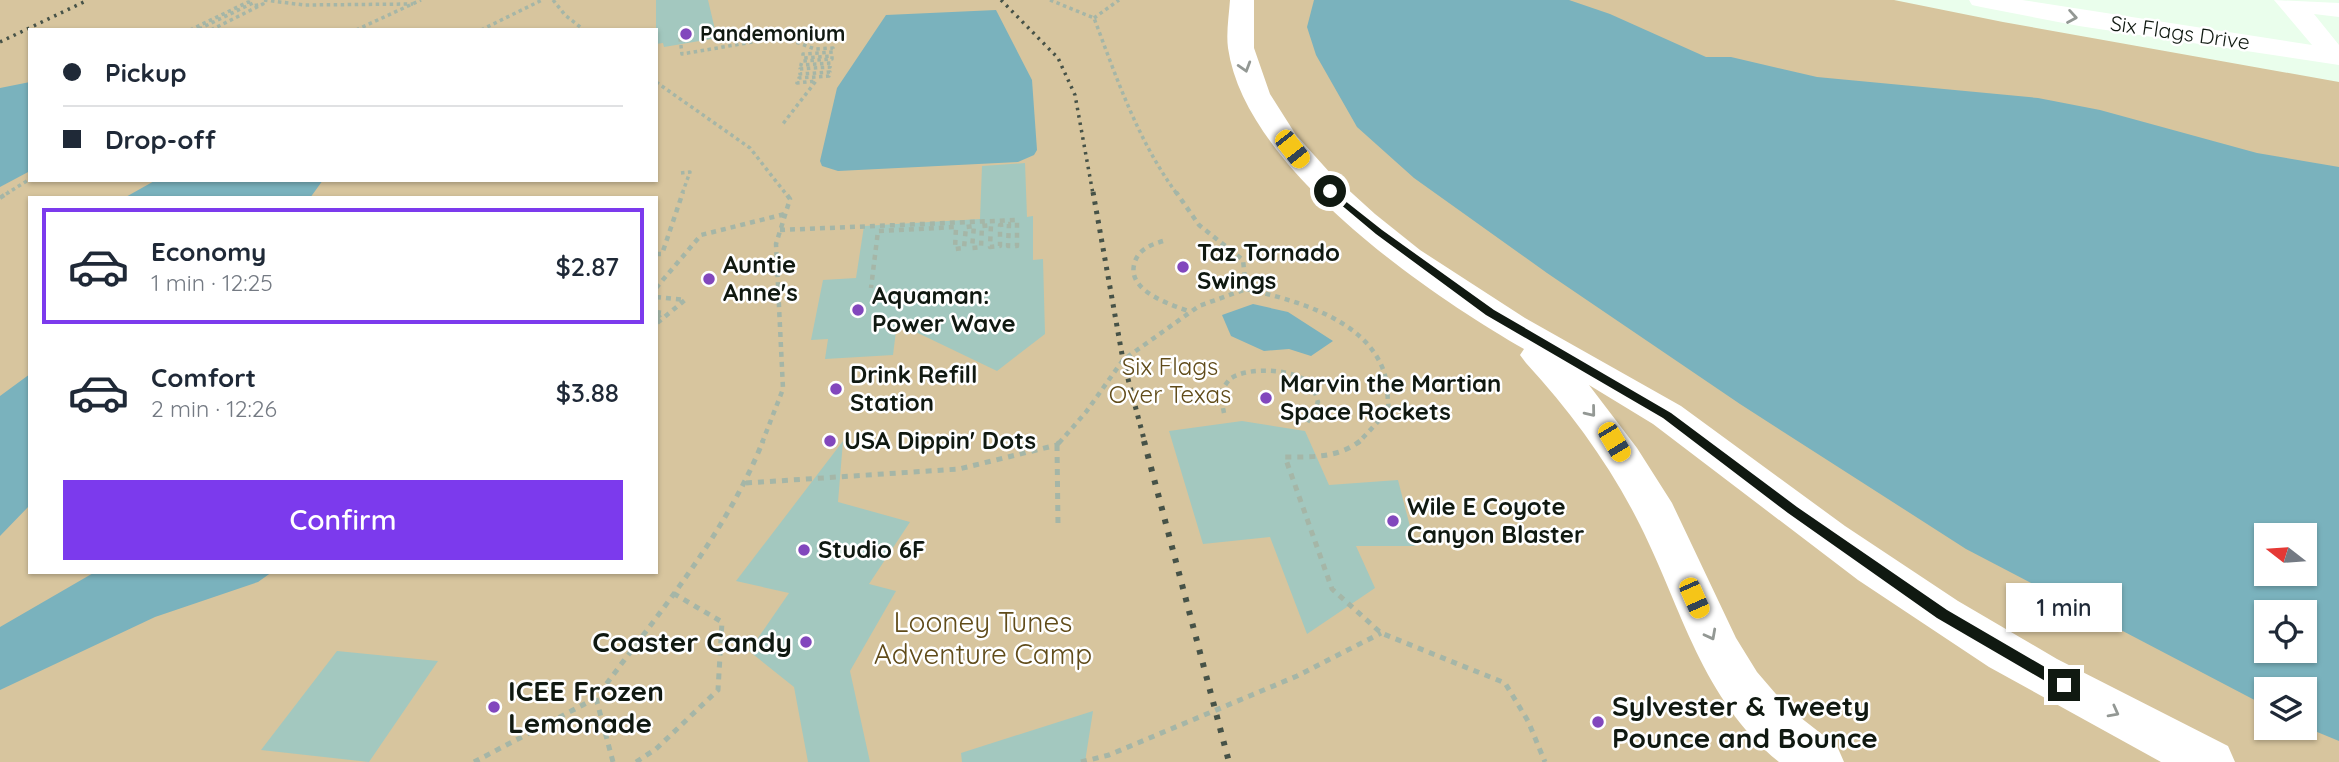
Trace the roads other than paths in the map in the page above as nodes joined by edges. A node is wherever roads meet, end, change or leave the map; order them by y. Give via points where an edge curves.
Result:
1 (1242, 0) edge
2 (1981, 0) edge
3 (2103, 0) edge
4 (2288, 2) edge
5 (2338, 6) edge
6 (2332, 44) edge
7 (1490, 313) junction
8 (1818, 762) edge
9 (2209, 762) edge

1 -> 7 street via 1238,27 1246,72 1268,115 1303,163 1361,218
2 -> 6 street, Six Flags Drive via 2079,18
3 - 6 street, Six Flags Drive
4 - 5 street
4 - 6 street
7 -> 8 street via 1540,356 1614,442 1664,528 1729,669 1753,705
7 -> 9 street via 1667,415 1792,510 1942,614 2040,673

